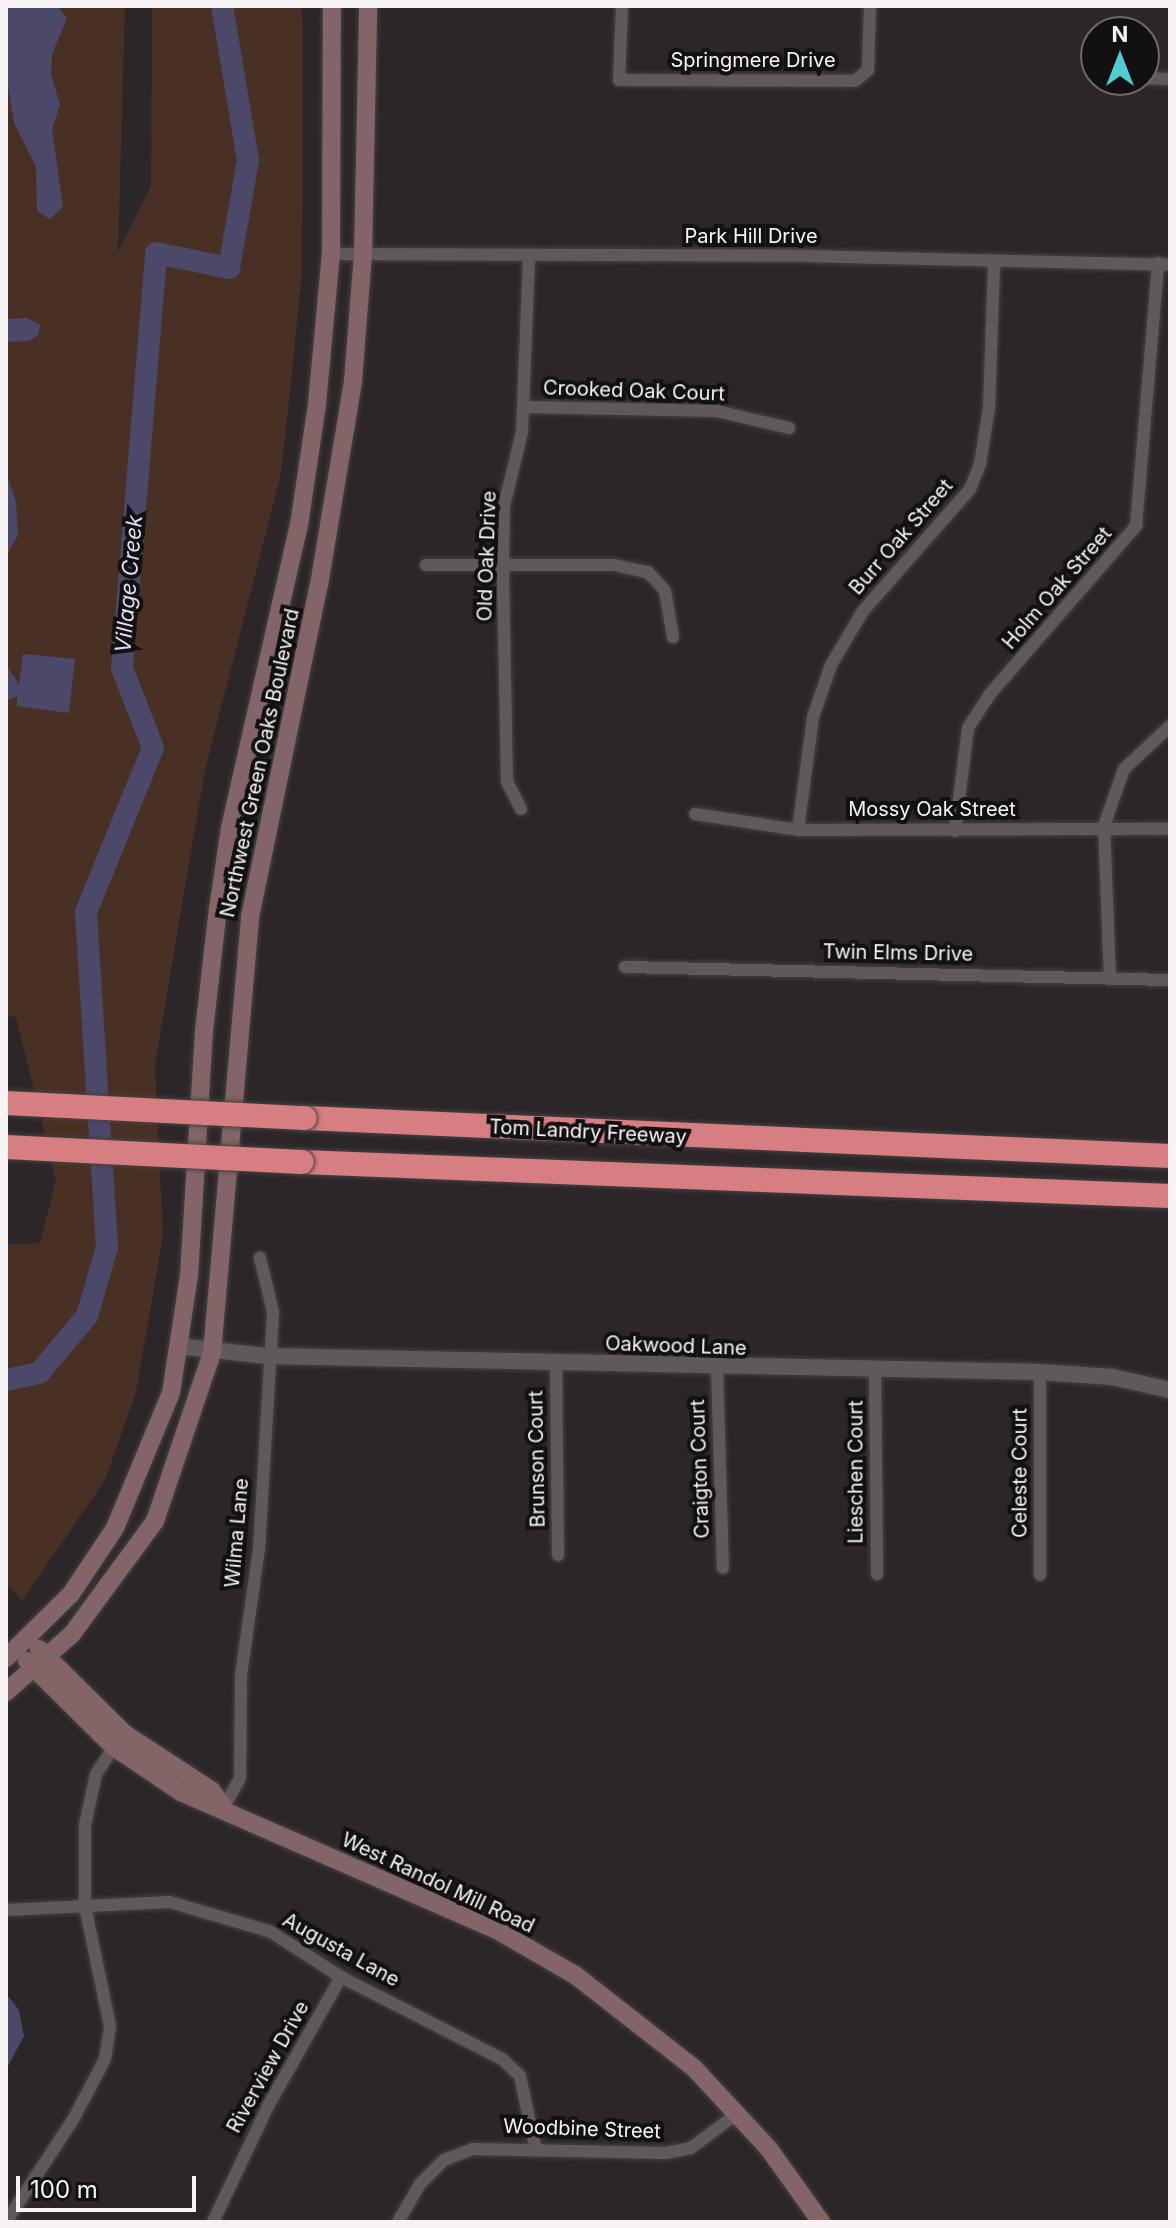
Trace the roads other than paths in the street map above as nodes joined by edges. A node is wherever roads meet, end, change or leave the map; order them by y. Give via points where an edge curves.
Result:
1 (332, 6) edge
2 (368, 6) edge
3 (622, 6) edge
4 (870, 6) edge
5 (331, 254) junction
6 (363, 254) junction
7 (529, 255) junction
8 (994, 262) junction
9 (1164, 264) edge
10 (524, 407) junction
11 (789, 428) dead end
12 (503, 563) junction
13 (426, 565) dead end
14 (673, 637) dead end
15 (1170, 726) edge
16 (521, 809) dead end
17 (695, 814) dead end
18 (1104, 826) junction
19 (1170, 829) edge
20 (798, 830) junction
21 (955, 831) junction
22 (625, 967) dead end
23 (1110, 979) junction
24 (1170, 980) edge
25 (6, 1103) edge
26 (6, 1147) edge
27 (1170, 1156) edge
28 (1170, 1196) edge
29 (260, 1258) dead end
30 (179, 1346) junction
31 (212, 1353) junction
32 (267, 1356) junction
33 (556, 1361) junction
34 (717, 1368) junction
35 (875, 1370) junction
36 (1040, 1372) junction
37 (1170, 1390) edge
38 (558, 1555) dead end
39 (723, 1568) dead end
40 (877, 1574) dead end
41 (1040, 1575) dead end
42 (17, 1649) edge
43 (40, 1662) junction
44 (6, 1692) edge
45 (114, 1747) junction
46 (224, 1807) junction
47 (85, 1906) junction
48 (6, 1910) edge
49 (341, 1977) junction
50 (738, 2113) junction
51 (535, 2146) junction
52 (6, 2222) edge
53 (213, 2222) edge
54 (398, 2222) edge
55 (821, 2222) edge

1 - 5 main road, Northwest Green Oaks Boulevard
2 - 6 main road, Northwest Green Oaks Boulevard
3 - 4 street, Springmere Drive via 619,80 855,81 868,70
5 - 6 street, Park Hill Drive
5 - 30 main road, Northwest Green Oaks Boulevard via 299,525 230,828 218,909
6 - 7 street, Park Hill Drive
6 - 31 main road, Northwest Green Oaks Boulevard via 338,482 250,917
7 - 8 street, Park Hill Drive
7 - 10 street, Old Oak Drive
8 - 9 street, Park Hill Drive
8 - 20 street, Burr Oak Street via 989,408 980,464 970,489 863,611 831,665 813,717
9 - 21 street, Holm Oak Street via 1136,526 990,694 968,728
10 - 11 street, Crooked Oak Court via 717,411
10 - 12 street, Old Oak Drive via 504,506
12 - 13 street
12 - 14 street via 614,565 648,572 665,591
12 - 16 street, Old Oak Drive via 507,781
15 - 18 street via 1124,769
17 - 20 street, Mossy Oak Street
18 - 19 street, Mossy Oak Street
18 - 21 street, Mossy Oak Street
18 - 23 street
20 - 21 street, Mossy Oak Street
22 - 23 street, Twin Elms Drive
23 - 24 street, Twin Elms Drive
25 - 27 highway, Tom Landry Freeway, bridge
26 - 28 highway, Tom Landry Freeway, bridge
29 - 32 street, Wilma Lane via 273,1312
30 - 31 street, Oakwood Lane
30 - 42 main road, Northwest Green Oaks Boulevard via 171,1393 115,1528 71,1594
31 - 32 street, Oakwood Lane
31 - 43 main road, Northwest Green Oaks Boulevard via 155,1521 81,1624
32 - 33 street, Oakwood Lane
32 - 46 street, Wilma Lane via 259,1549 241,1675 240,1778
33 - 34 street, Oakwood Lane
33 - 38 street, Brunson Court
34 - 35 street, Oakwood Lane
34 - 39 street, Craigton Court
35 - 36 street, Oakwood Lane
35 - 40 street, Lieschen Court
36 - 37 street, Oakwood Lane via 1112,1377
36 - 41 street, Celeste Court
42 - 43 main road, West Randol Mill Road
43 - 44 main road, Northwest Green Oaks Boulevard
43 - 45 main road, West Randol Mill Road
43 - 46 main road, West Randol Mill Road via 125,1734 211,1790
45 - 46 main road, West Randol Mill Road via 181,1792
45 - 47 street via 88,1797
46 - 50 main road, West Randol Mill Road via 495,1929 575,1975 640,2021
47 - 48 street, Augusta Lane
47 - 49 street, Augusta Lane via 170,1902 206,1910 271,1932
47 - 52 street via 110,2026 105,2059 74,2118
49 - 51 street, Augusta Lane via 502,2059 520,2076
49 - 53 street, Riverview Drive via 268,2106
50 - 51 street, Woodbine Street via 691,2148 666,2153
50 - 55 main road, West Randol Mill Road
51 - 54 street, Woodbine Street via 486,2147 444,2160 420,2184

